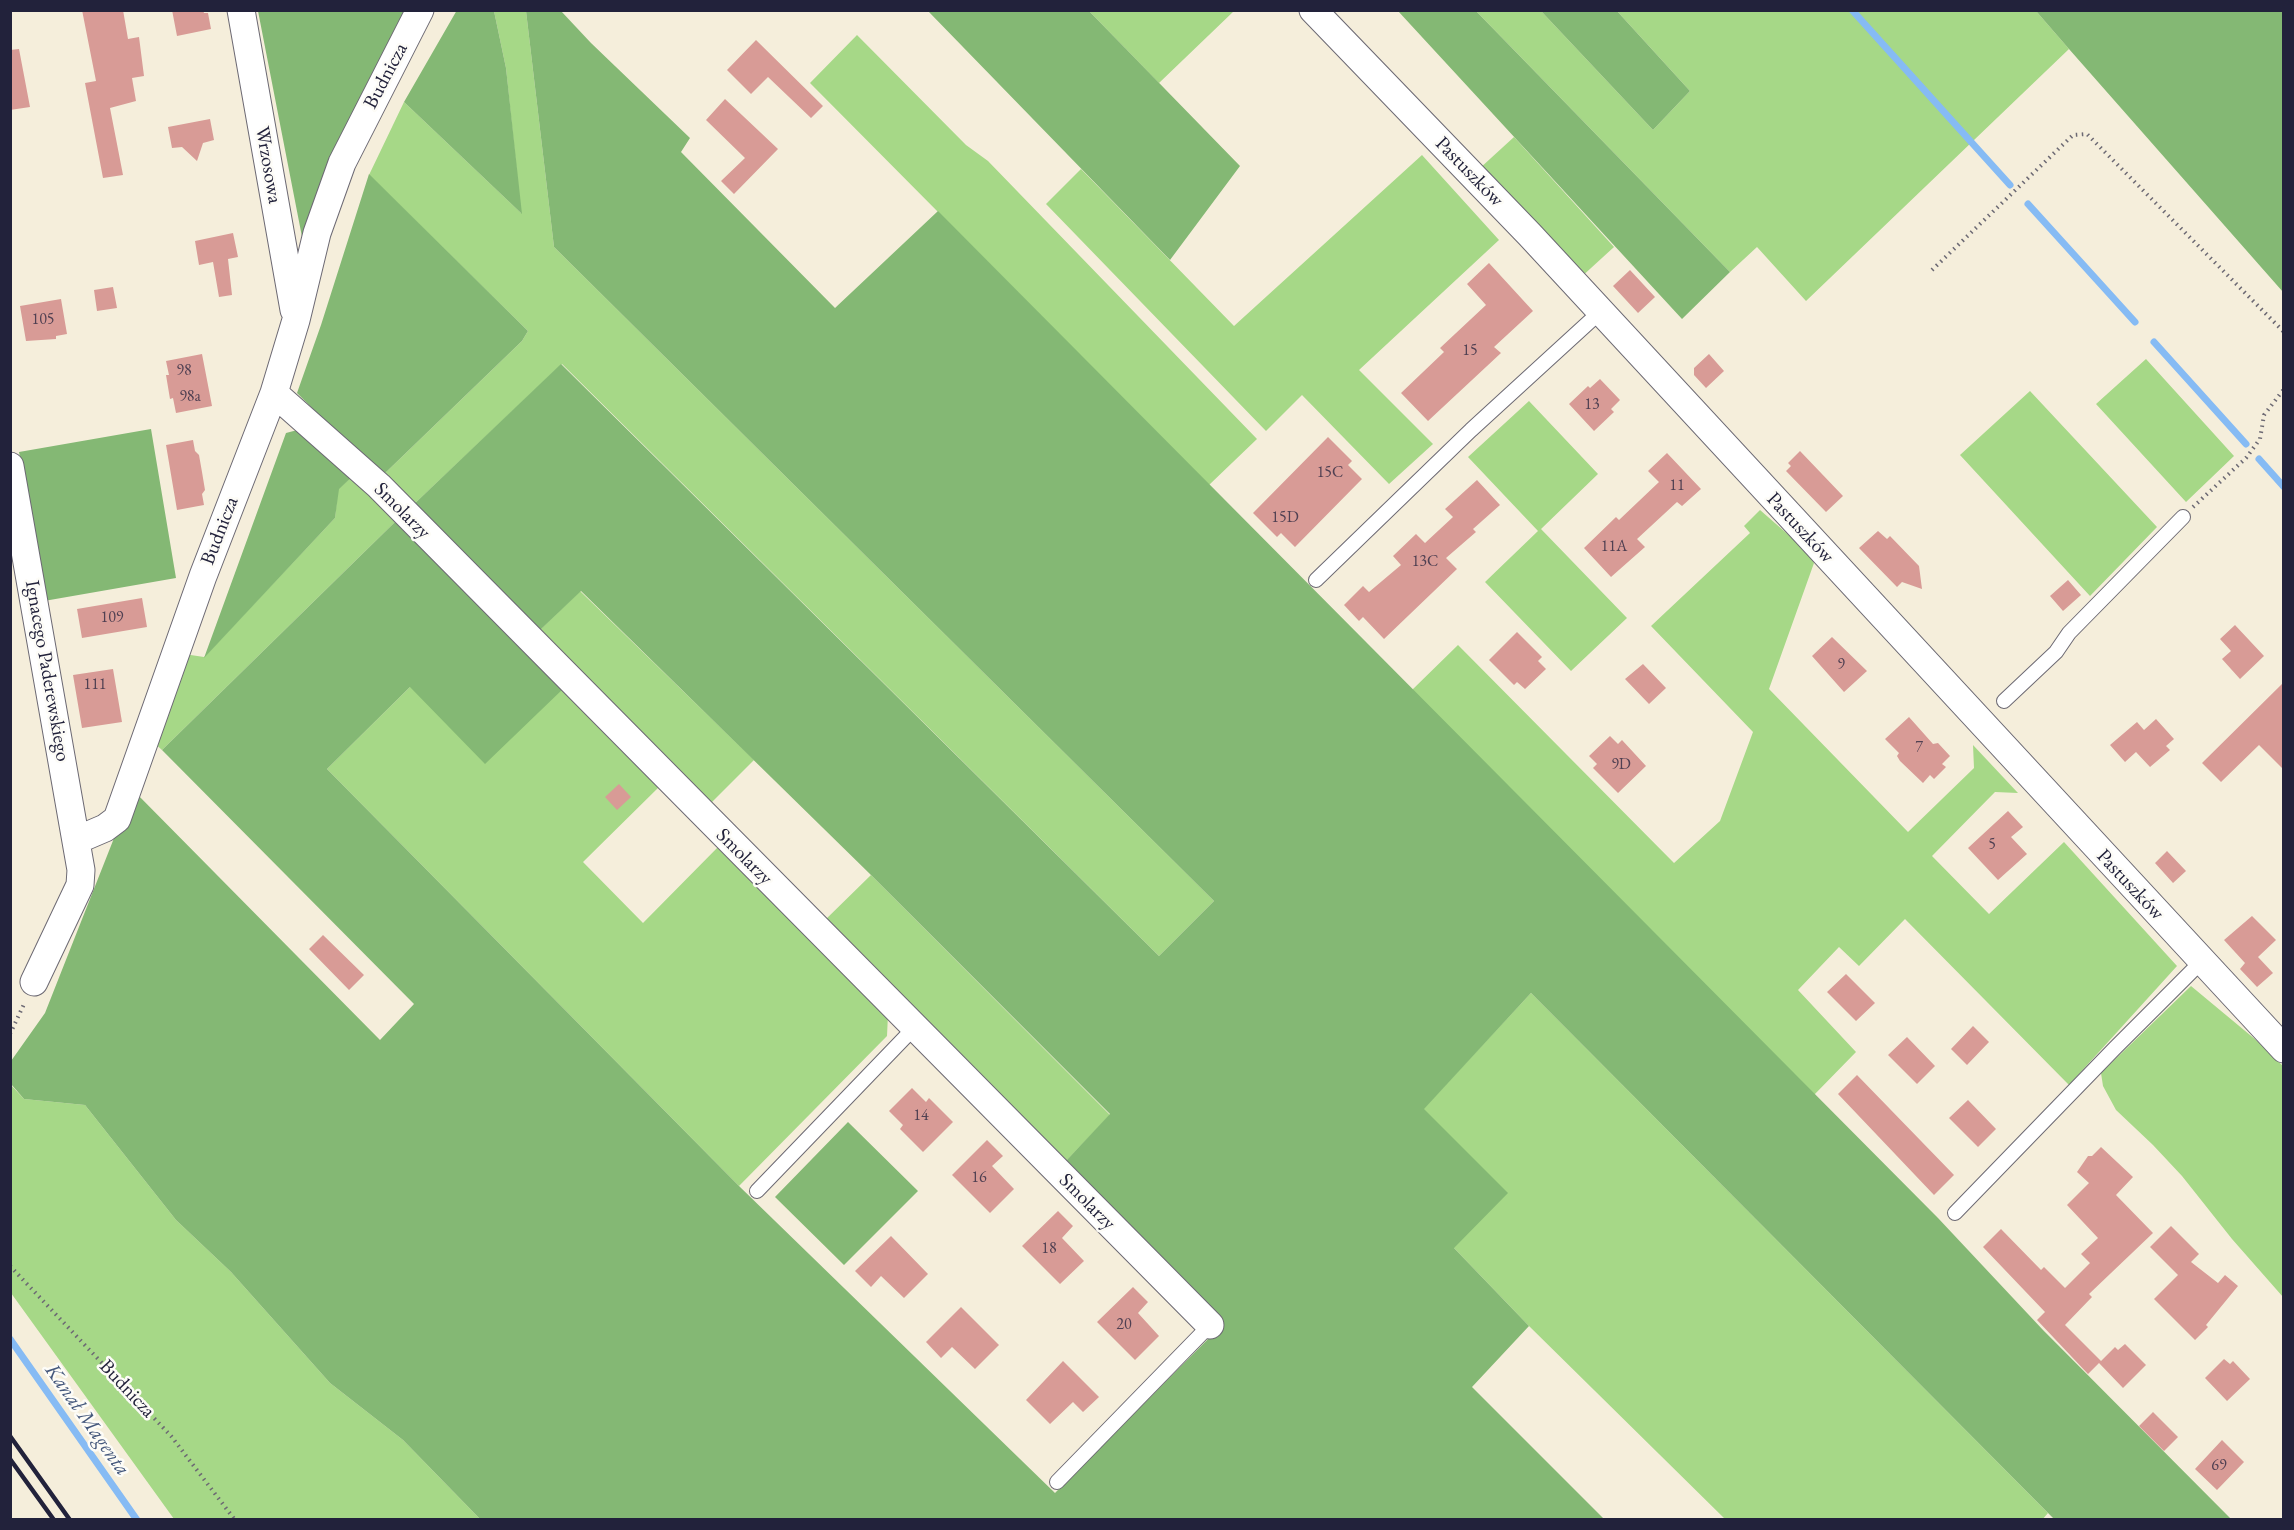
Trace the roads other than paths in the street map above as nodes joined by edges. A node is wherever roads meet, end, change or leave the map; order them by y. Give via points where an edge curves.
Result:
1 (241, 10) edge
2 (420, 10) edge
3 (1313, 10) edge
4 (1600, 312) junction
5 (296, 320) junction
6 (274, 393) junction
7 (10, 466) edge
8 (2183, 517) road end
9 (1316, 580) dead end
10 (2004, 701) dead end
11 (77, 840) junction
12 (2201, 962) junction
13 (34, 982) road end
14 (914, 1028) junction
15 (2283, 1049) edge
16 (757, 1191) dead end
17 (1955, 1213) dead end
18 (1210, 1326) joint
19 (1057, 1482) dead end

1 - 5 street, Wrzosowa
2 - 5 street, Budnicza via 342,163 317,233
3 - 4 street, Pastuszków
4 - 9 lane
4 - 12 street, Pastuszków
5 - 6 street, Budnicza
6 - 11 street, Budnicza via 203,576 117,819
6 - 14 street, Smolarzy via 379,486
7 - 11 street, Ignacego Paderewskiego
8 - 10 lane via 2068,633 2056,652
11 - 13 street via 80,885
12 - 15 street, Pastuszków
12 - 17 lane
14 - 16 lane
14 - 18 street, Smolarzy
18 - 19 lane

